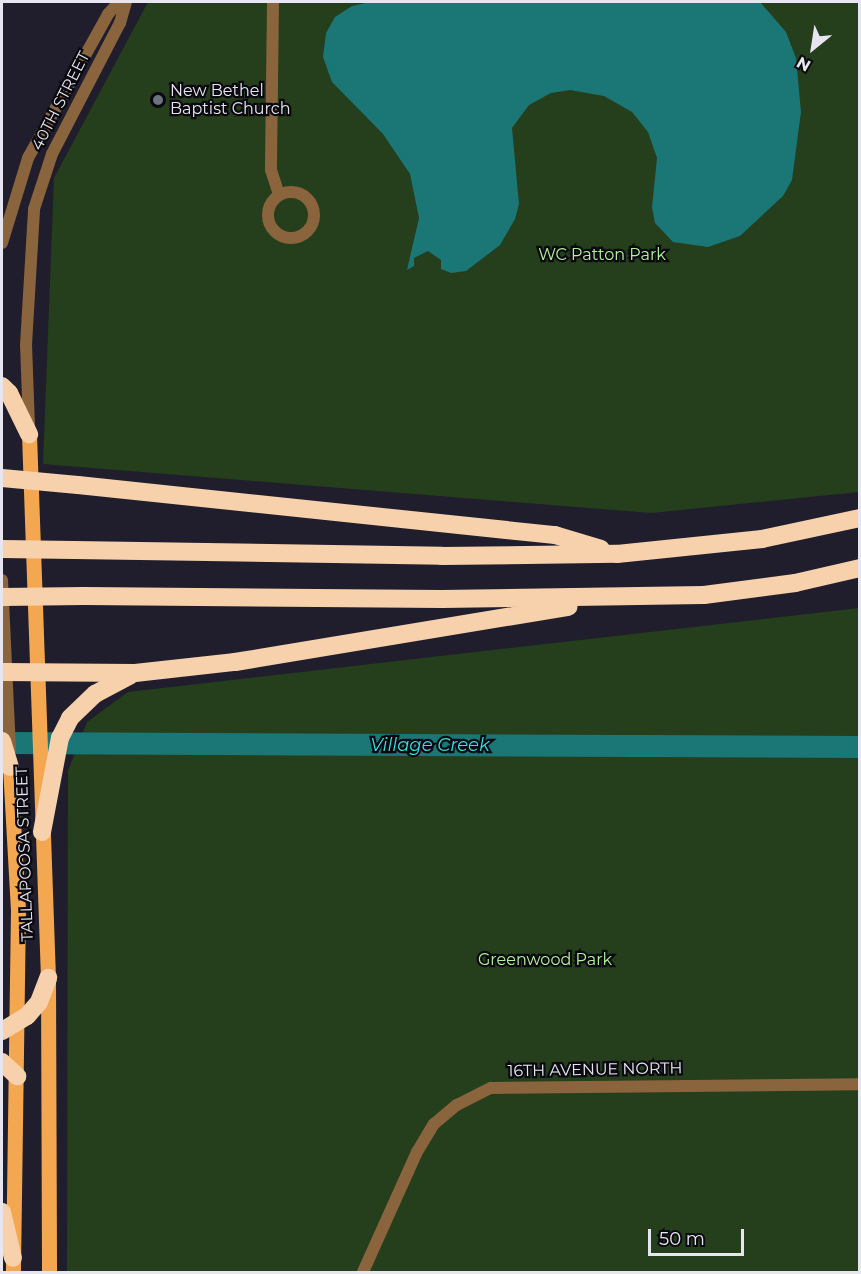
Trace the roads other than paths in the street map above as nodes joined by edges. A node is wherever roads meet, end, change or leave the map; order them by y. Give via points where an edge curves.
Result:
1 (119, 2) edge
2 (126, 2) edge
3 (273, 2) edge
4 (279, 195) dead end
5 (2, 243) edge
6 (2, 386) edge
7 (29, 434) junction
8 (2, 478) edge
9 (854, 519) edge
10 (2, 549) edge
11 (617, 554) junction
12 (860, 568) edge
13 (2, 580) edge
14 (654, 596) junction
15 (2, 597) edge
16 (3, 672) edge
17 (38, 672) junction
18 (135, 673) junction
19 (5, 733) edge
20 (48, 766) junction
21 (10, 767) joint
22 (42, 832) joint
23 (48, 978) junction
24 (9, 1026) edge
25 (2, 1062) edge
26 (17, 1076) junction
27 (860, 1084) edge
28 (2, 1212) edge
29 (13, 1265) edge
30 (49, 1272) edge
31 (363, 1272) edge

1 - 5 street, 40TH STREET via 108,14 28,158
2 - 7 street, 40TH STREET via 120,23 52,154 34,208 29,255
3 - 4 street via 272,170
6 - 7 highway
7 - 17 main road, TALLAPOOSA STREET
8 - 11 highway, bridge via 555,535
9 - 11 highway via 762,539
10 - 11 highway, bridge via 442,556
12 - 14 highway via 795,583 704,595
13 - 16 street
14 - 15 highway, bridge
14 - 18 highway via 479,619 235,662
16 - 17 highway
16 - 19 street
17 - 18 highway
17 - 20 main road, TALLAPOOSA STREET via 39,721
18 - 20 highway via 94,694 70,718
19 - 21 highway
20 - 22 highway
21 - 24 main road, TALLAPOOSA STREET via 18,909
22 - 23 main road, TALLAPOOSA STREET
23 - 24 highway via 39,1002
23 - 30 main road, TALLAPOOSA STREET
24 - 26 main road, TALLAPOOSA STREET
25 - 26 highway
26 - 29 main road, TALLAPOOSA STREET
27 - 31 street, 16TH AVENUE NORTH via 491,1088 457,1105 434,1124 417,1152
28 - 29 highway

